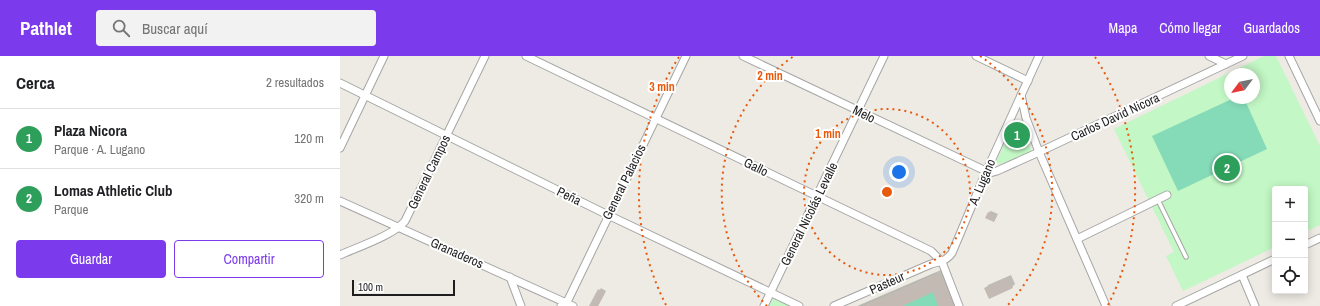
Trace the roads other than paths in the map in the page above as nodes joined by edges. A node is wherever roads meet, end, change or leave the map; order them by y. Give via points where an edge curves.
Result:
1 (384, 56) edge
2 (485, 56) edge
3 (526, 56) edge
4 (686, 56) edge
5 (743, 56) edge
6 (884, 56) edge
7 (976, 56) edge
8 (1039, 56) edge
9 (1209, 56) edge
10 (1243, 56) edge
11 (1289, 56) edge
12 (1226, 64) junction
13 (1028, 81) junction
14 (340, 83) edge
15 (1021, 95) junction
16 (365, 96) junction
17 (858, 111) junction
18 (1319, 116) edge
19 (655, 119) junction
20 (446, 136) junction
21 (340, 148) edge
22 (1039, 152) junction
23 (986, 172) junction
24 (1167, 195) dead end
25 (817, 196) junction
26 (1158, 200) junction
27 (340, 201) edge
28 (608, 215) junction
29 (398, 228) junction
30 (1320, 238) edge
31 (1077, 239) junction
32 (1308, 244) edge
33 (340, 255) edge
34 (1186, 257) dead end
35 (1272, 260) edge
36 (942, 262) junction
37 (1242, 275) junction
38 (510, 277) junction
39 (771, 292) junction
40 (563, 304) edge
41 (521, 306) edge
42 (573, 306) edge
43 (764, 306) edge
44 (799, 306) edge
45 (834, 306) edge
46 (958, 306) edge
47 (1106, 306) edge
48 (1176, 306) edge
49 (1255, 306) edge

1 - 16 street
2 - 20 street, General Campos
3 - 19 street, Gallo
4 - 19 street, General Palacios
5 - 17 street, Melo
6 - 17 street, General Nicolás Levalle
7 - 13 street
8 - 13 street, A. Lugano
9 - 12 street
10 - 12 street, Carlos David Nicora
11 - 18 street
12 - 22 street, Carlos David Nicora
13 - 15 street, A. Lugano
14 - 16 street, Peña
15 - 22 street via 1026,118
15 - 23 street, A. Lugano
16 - 20 street, Peña
16 - 21 street
17 - 23 street, Melo
17 - 25 street, General Nicolás Levalle
19 - 25 street, Gallo
19 - 28 street, General Palacios
20 - 28 street, Peña
20 - 29 street, General Campos via 405,221
22 - 23 street, Carlos David Nicora via 997,171
22 - 31 street
23 - 36 street, A. Lugano via 952,253
24 - 26 street
25 - 36 street, Gallo via 931,251
25 - 39 street, General Nicolás Levalle
26 - 31 street
26 - 34 lane
27 - 29 street, Granaderos
28 - 39 street, Peña
28 - 40 street, General Palacios
29 - 33 street, General Campos
29 - 38 street, Granaderos
30 - 32 street
31 - 47 street
35 - 37 street
36 - 45 street, Pasteur via 931,264
36 - 46 street, Gallo
37 - 48 street
37 - 49 street
38 - 40 street, Granaderos
38 - 41 street
39 - 43 street, General Nicolás Levalle
39 - 44 street, Peña
40 - 42 street, Granaderos

